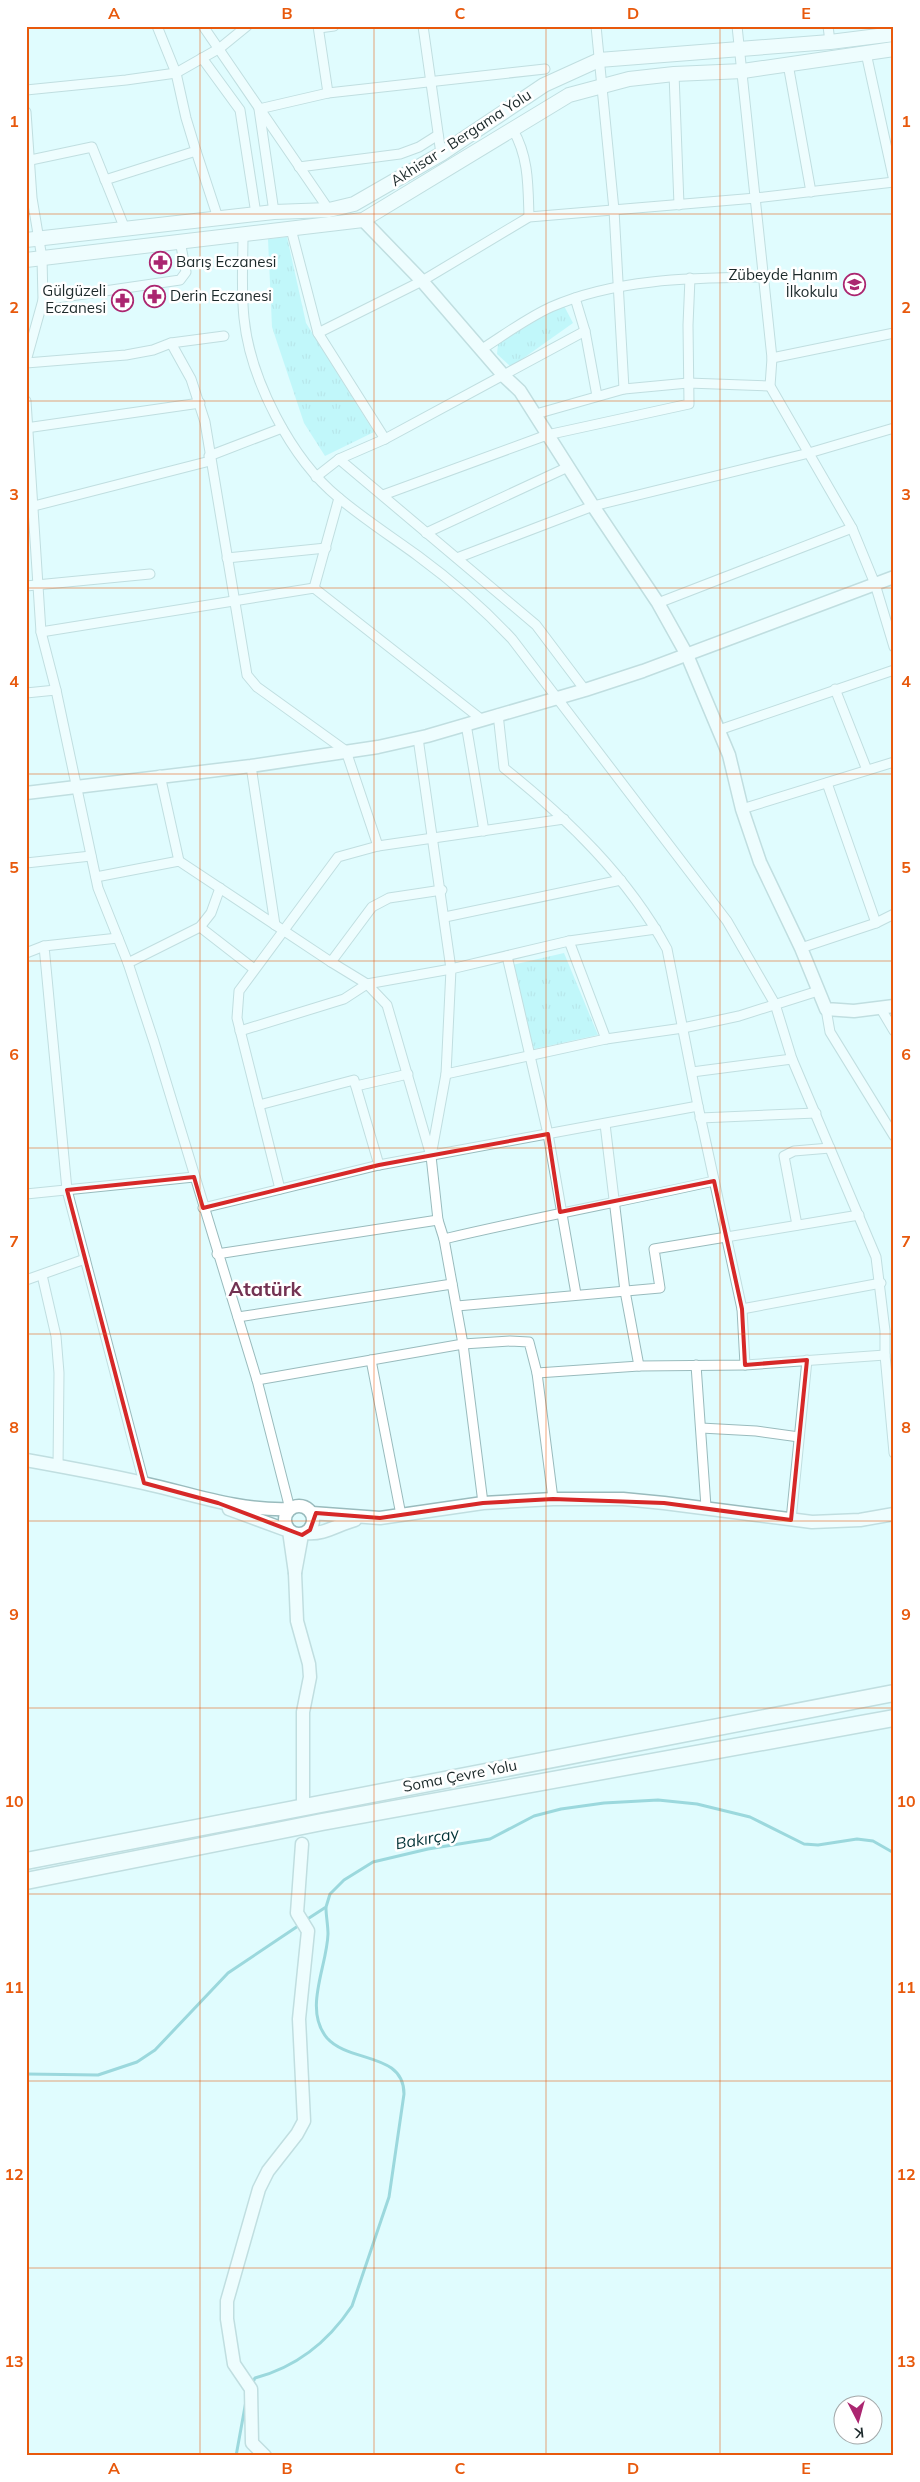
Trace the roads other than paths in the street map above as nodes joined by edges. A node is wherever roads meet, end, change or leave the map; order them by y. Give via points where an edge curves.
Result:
1 (157, 26) edge
2 (203, 26) edge
3 (247, 26) edge
4 (334, 26) edge
5 (423, 26) edge
6 (596, 26) edge
7 (737, 26) edge
8 (828, 26) edge
9 (319, 27) edge
10 (894, 34) edge
11 (830, 42) junction
12 (220, 48) junction
13 (739, 48) junction
14 (894, 49) edge
15 (866, 53) junction
16 (202, 58) junction
17 (599, 60) junction
18 (788, 64) junction
19 (545, 69) dead end
20 (743, 71) junction
21 (176, 73) junction
22 (674, 74) junction
23 (430, 81) junction
24 (601, 85) junction
25 (26, 90) edge
26 (328, 93) junction
27 (259, 109) junction
28 (26, 112) edge
29 (513, 130) junction
30 (438, 135) junction
31 (196, 151) junction
32 (440, 154) junction
33 (892, 159) edge
34 (28, 161) edge
35 (300, 167) junction
36 (105, 180) junction
37 (894, 181) edge
38 (811, 192) junction
39 (756, 198) junction
40 (680, 205) junction
41 (329, 210) junction
42 (614, 210) junction
43 (274, 212) junction
44 (256, 214) junction
45 (529, 217) junction
46 (218, 218) junction
47 (363, 220) junction
48 (125, 229) junction
49 (292, 229) junction
50 (243, 234) junction
51 (33, 239) edge
52 (180, 241) junction
53 (42, 258) junction
54 (26, 260) edge
55 (764, 277) junction
56 (690, 278) junction
57 (422, 281) junction
58 (619, 287) junction
59 (574, 298) junction
60 (43, 300) junction
61 (585, 330) junction
62 (894, 333) edge
63 (318, 334) junction
64 (224, 336) dead end
65 (171, 343) junction
66 (482, 349) junction
67 (772, 358) junction
68 (26, 362) edge
69 (504, 376) junction
70 (688, 383) junction
71 (770, 386) junction
72 (624, 389) junction
73 (597, 396) junction
74 (26, 401) edge
75 (200, 403) junction
76 (536, 414) junction
77 (28, 428) edge
78 (282, 428) junction
79 (894, 428) edge
80 (547, 435) junction
81 (385, 439) junction
82 (809, 453) junction
83 (210, 458) junction
84 (339, 458) junction
85 (568, 467) junction
86 (316, 477) junction
87 (383, 495) junction
88 (339, 498) junction
89 (593, 506) junction
90 (29, 507) edge
91 (852, 528) junction
92 (426, 533) junction
93 (326, 548) junction
94 (227, 558) junction
95 (457, 558) junction
96 (150, 574) dead end
97 (894, 577) edge
98 (875, 584) junction
99 (36, 585) junction
100 (26, 586) edge
101 (314, 588) junction
102 (234, 600) junction
103 (658, 603) junction
104 (41, 632) junction
105 (894, 648) edge
106 (687, 655) junction
107 (894, 670) edge
108 (835, 689) junction
109 (56, 690) junction
110 (585, 690) junction
111 (26, 694) edge
112 (557, 697) junction
113 (498, 714) junction
114 (481, 719) junction
115 (466, 724) junction
116 (719, 730) junction
117 (418, 738) junction
118 (346, 751) junction
119 (894, 762) edge
120 (251, 766) junction
121 (867, 770) junction
122 (160, 775) junction
123 (827, 783) junction
124 (75, 786) junction
125 (26, 793) edge
126 (742, 809) junction
127 (564, 819) junction
128 (484, 831) junction
129 (433, 838) junction
130 (378, 846) junction
131 (91, 856) junction
132 (178, 861) junction
133 (26, 863) edge
134 (96, 877) junction
135 (621, 880) junction
136 (220, 888) junction
137 (442, 890) junction
138 (894, 914) edge
139 (445, 917) junction
140 (876, 923) junction
141 (275, 925) junction
142 (200, 928) junction
143 (656, 929) junction
144 (283, 930) junction
145 (118, 938) junction
146 (569, 941) junction
147 (44, 946) junction
148 (801, 948) junction
149 (26, 953) edge
150 (507, 956) junction
151 (331, 962) junction
152 (128, 963) junction
153 (254, 969) junction
154 (451, 969) junction
155 (368, 984) junction
156 (818, 991) junction
157 (775, 1004) junction
158 (894, 1006) edge
159 (881, 1009) junction
160 (826, 1010) junction
161 (683, 1028) junction
162 (240, 1031) junction
163 (894, 1031) edge
164 (606, 1039) junction
165 (529, 1057) junction
166 (792, 1059) junction
167 (692, 1072) junction
168 (408, 1074) junction
169 (446, 1074) junction
170 (356, 1086) junction
171 (259, 1105) junction
172 (698, 1106) junction
173 (816, 1113) junction
174 (700, 1118) junction
175 (605, 1124) junction
176 (548, 1134) junction
177 (894, 1136) edge
178 (830, 1148) junction
179 (431, 1156) junction
180 (379, 1166) junction
181 (194, 1178) junction
182 (714, 1181) junction
183 (280, 1189) junction
184 (67, 1190) junction
185 (26, 1194) edge
186 (615, 1203) junction
187 (203, 1208) junction
188 (560, 1212) junction
189 (859, 1215) junction
190 (438, 1220) junction
191 (797, 1225) junction
192 (726, 1237) junction
193 (444, 1239) junction
194 (217, 1254) junction
195 (86, 1259) junction
196 (42, 1275) junction
197 (26, 1280) edge
198 (881, 1283) junction
199 (452, 1284) junction
200 (625, 1292) junction
201 (576, 1294) junction
202 (457, 1306) junction
203 (742, 1309) junction
204 (238, 1317) junction
205 (463, 1344) junction
206 (885, 1355) junction
207 (371, 1360) junction
208 (807, 1360) junction
209 (745, 1365) junction
210 (639, 1366) junction
211 (696, 1366) junction
212 (537, 1373) junction
213 (257, 1380) junction
214 (700, 1428) junction
215 (799, 1437) junction
216 (894, 1453) edge
217 (26, 1460) edge
218 (58, 1466) junction
219 (144, 1483) junction
220 (553, 1499) junction
221 (218, 1503) junction
222 (483, 1503) junction
223 (706, 1507) junction
224 (290, 1509) junction
225 (312, 1513) junction
226 (894, 1514) edge
227 (400, 1515) junction
228 (362, 1518) junction
229 (791, 1520) junction
230 (289, 1530) junction
231 (304, 1534) junction
232 (295, 1573) junction
233 (894, 1693) edge
234 (894, 1718) edge
235 (303, 1800) dead end
236 (302, 1844) dead end
237 (26, 1860) edge
238 (26, 1881) edge
239 (265, 2456) edge

1 - 21 street
2 - 12 street
3 - 12 street
4 - 9 street
5 - 23 street
6 - 17 street
7 - 13 street
8 - 11 street
9 - 26 street
10 - 11 main road, Akhisar - Bergama Yolu
11 - 13 main road, Akhisar - Bergama Yolu
12 - 16 street
12 - 27 street
13 - 17 main road, Akhisar - Bergama Yolu
13 - 20 street
14 - 15 main road, Akhisar - Bergama Yolu
15 - 18 main road, Akhisar - Bergama Yolu
15 - 33 street
16 - 21 street
16 - 44 street via 240,110
17 - 24 street
17 - 32 main road, Akhisar - Bergama Yolu via 544,85
18 - 20 main road, Akhisar - Bergama Yolu
18 - 38 street
19 - 23 street
20 - 22 main road, Akhisar - Bergama Yolu
20 - 39 street
21 - 25 street
21 - 31 street
22 - 24 main road, Akhisar - Bergama Yolu via 629,78
22 - 40 street
23 - 26 street
23 - 30 street
24 - 29 main road, Akhisar - Bergama Yolu via 569,95
24 - 42 street
26 - 27 street
27 - 35 street
27 - 43 street
28 - 34 street
29 - 45 street via 521,143 526,164
29 - 47 main road, Akhisar - Bergama Yolu
30 - 32 street
30 - 35 street via 400,154
31 - 36 street
31 - 46 street
32 - 41 main road, Akhisar - Bergama Yolu via 354,204
33 - 37 street
34 - 36 street via 92,147
34 - 51 street
35 - 41 street
36 - 48 street
37 - 38 street
38 - 39 street
39 - 40 street
39 - 55 street
40 - 42 street
41 - 43 main road, Akhisar - Bergama Yolu
42 - 45 street
42 - 58 street
43 - 44 main road, Akhisar - Bergama Yolu
44 - 46 main road, Akhisar - Bergama Yolu
45 - 57 street
46 - 48 main road, Akhisar - Bergama Yolu
47 - 49 main road, Akhisar - Bergama Yolu
47 - 57 street
48 - 51 main road, Akhisar - Bergama Yolu
49 - 50 main road, Akhisar - Bergama Yolu
49 - 63 street
50 - 52 main road, Akhisar - Bergama Yolu
50 - 78 street via 243,294 250,348
51 - 53 street
52 - 53 main road, Akhisar - Bergama Yolu
52 - 60 street via 186,272 180,280
53 - 54 main road, Akhisar - Bergama Yolu
53 - 60 street
55 - 56 street
55 - 67 street
56 - 58 street
56 - 70 street
57 - 63 street
57 - 66 street
58 - 59 street
58 - 72 street
59 - 61 street
59 - 66 street via 548,308
60 - 68 street
61 - 69 street
61 - 73 street
62 - 67 street
63 - 81 street
64 - 65 street
65 - 68 street via 126,355
65 - 75 street
66 - 69 street
67 - 71 street
69 - 76 street via 520,391
69 - 81 street
70 - 71 street
70 - 72 street
70 - 80 street via 689,404
71 - 82 street
72 - 73 street
73 - 76 street
74 - 77 street
75 - 77 street
75 - 83 street
76 - 80 street
77 - 90 street
78 - 83 street
78 - 86 street
79 - 82 street
80 - 85 street
80 - 87 street
81 - 84 street
82 - 89 street
82 - 91 street
83 - 90 street
83 - 94 street
84 - 86 street
84 - 87 street
85 - 89 street
85 - 92 street
86 - 88 street
87 - 92 street
88 - 93 street
88 - 112 street via 487,612
89 - 95 street
89 - 103 street
90 - 99 street
91 - 98 street
91 - 103 street
92 - 95 street
93 - 94 street
93 - 101 street
94 - 102 street
95 - 110 street via 536,626
96 - 99 street
97 - 98 street
98 - 105 street
98 - 106 street
99 - 100 street
99 - 104 street
101 - 102 street
101 - 114 street
102 - 104 street
102 - 118 street via 247,675 257,687
103 - 106 street
104 - 109 street
106 - 110 street
106 - 116 street
107 - 108 street
108 - 116 street
108 - 121 street
109 - 111 street
109 - 124 street
110 - 112 street
112 - 113 street
112 - 157 street via 728,921
113 - 114 street
113 - 127 street via 504,768
114 - 115 street
115 - 117 street
115 - 128 street
116 - 126 street via 729,755
117 - 118 street
117 - 129 street
118 - 120 street
118 - 130 street
119 - 121 street
120 - 122 street
120 - 141 street
121 - 123 street
122 - 124 street
122 - 132 street
123 - 126 street
123 - 140 street
124 - 125 street
124 - 131 street
126 - 148 street via 760,862
127 - 128 street
127 - 135 street
128 - 129 street
129 - 130 street
129 - 137 street
130 - 144 street via 338,857
131 - 133 street
131 - 134 street
132 - 134 street
132 - 136 street
134 - 145 street
135 - 139 street
135 - 143 street
136 - 141 street
136 - 142 street via 211,912
137 - 139 street
137 - 151 street via 389,898 372,907
138 - 140 street
139 - 154 street
140 - 148 street
141 - 144 street
142 - 152 street
142 - 153 street
143 - 146 street
143 - 161 street via 667,949
144 - 151 street
144 - 153 street
145 - 147 street
145 - 152 street
146 - 150 street
146 - 164 street
147 - 149 street
147 - 184 street
148 - 156 street
150 - 154 street
150 - 165 street
151 - 155 street
152 - 181 street
153 - 162 street via 239,991 237,1018
154 - 155 street
154 - 169 street
155 - 162 street via 344,999
155 - 168 street via 387,1005
156 - 157 street
156 - 160 street
157 - 161 street via 739,1016
157 - 166 street
158 - 159 street
159 - 160 street via 854,1012
159 - 163 street
160 - 177 street via 830,1032
161 - 164 street
161 - 167 street
162 - 171 street
164 - 165 street
165 - 169 street
165 - 176 street
166 - 167 street
166 - 173 street
167 - 172 street
168 - 170 street
168 - 179 street
169 - 179 street
170 - 171 street via 354,1080
170 - 180 street
171 - 183 street
172 - 174 street
172 - 175 street
173 - 174 street
173 - 178 street
174 - 182 street
175 - 176 street
175 - 186 street
176 - 179 street
176 - 188 street
178 - 189 street
178 - 191 street via 794,1151 784,1156
179 - 180 street
179 - 190 street
180 - 183 street
181 - 184 street
181 - 187 street
182 - 186 street
182 - 192 street
183 - 187 street
184 - 185 street
184 - 195 street
186 - 188 street
186 - 200 street
187 - 194 street
188 - 193 street
188 - 201 street
189 - 191 street
189 - 198 street via 876,1257
190 - 193 street
190 - 194 street
191 - 192 street
192 - 200 street via 654,1249 660,1288
192 - 203 street
193 - 199 street
194 - 204 street
195 - 196 street
195 - 219 street
196 - 197 street
196 - 218 street via 56,1336
198 - 203 street
198 - 206 street
199 - 202 street
199 - 204 street
200 - 201 street
200 - 210 street
201 - 202 street
202 - 205 street
203 - 209 street
204 - 213 street
205 - 207 street
205 - 212 street via 530,1342
205 - 222 street
206 - 208 street
206 - 216 street
207 - 213 street
207 - 227 street
208 - 209 street
208 - 215 street
209 - 211 street
210 - 211 street
210 - 212 street
211 - 214 street
212 - 220 street
213 - 224 street
214 - 215 street
214 - 223 street
215 - 229 street
217 - 218 street
218 - 219 street
219 - 221 street
220 - 222 street
220 - 223 street via 623,1499
221 - 224 street via 269,1510
221 - 230 street via 232,1511
222 - 227 street
223 - 229 street
224 - 225 street via 304,1506
224 - 230 street via 284,1522
225 - 228 street
225 - 231 street via 314,1522
226 - 229 street via 860,1520
227 - 228 street
228 - 231 street via 325,1532
230 - 231 street
230 - 232 street
231 - 232 street
232 - 235 street via 298,1628 310,1664 304,1705
233 - 237 highway, Soma Çevre Yolu
234 - 238 highway, Soma Çevre Yolu via 322,1822
236 - 239 street via 297,1913 308,1931 299,2019 304,2120 298,2134 268,2171 259,2189 227,2301 234,2364 251,2389 252,2443

